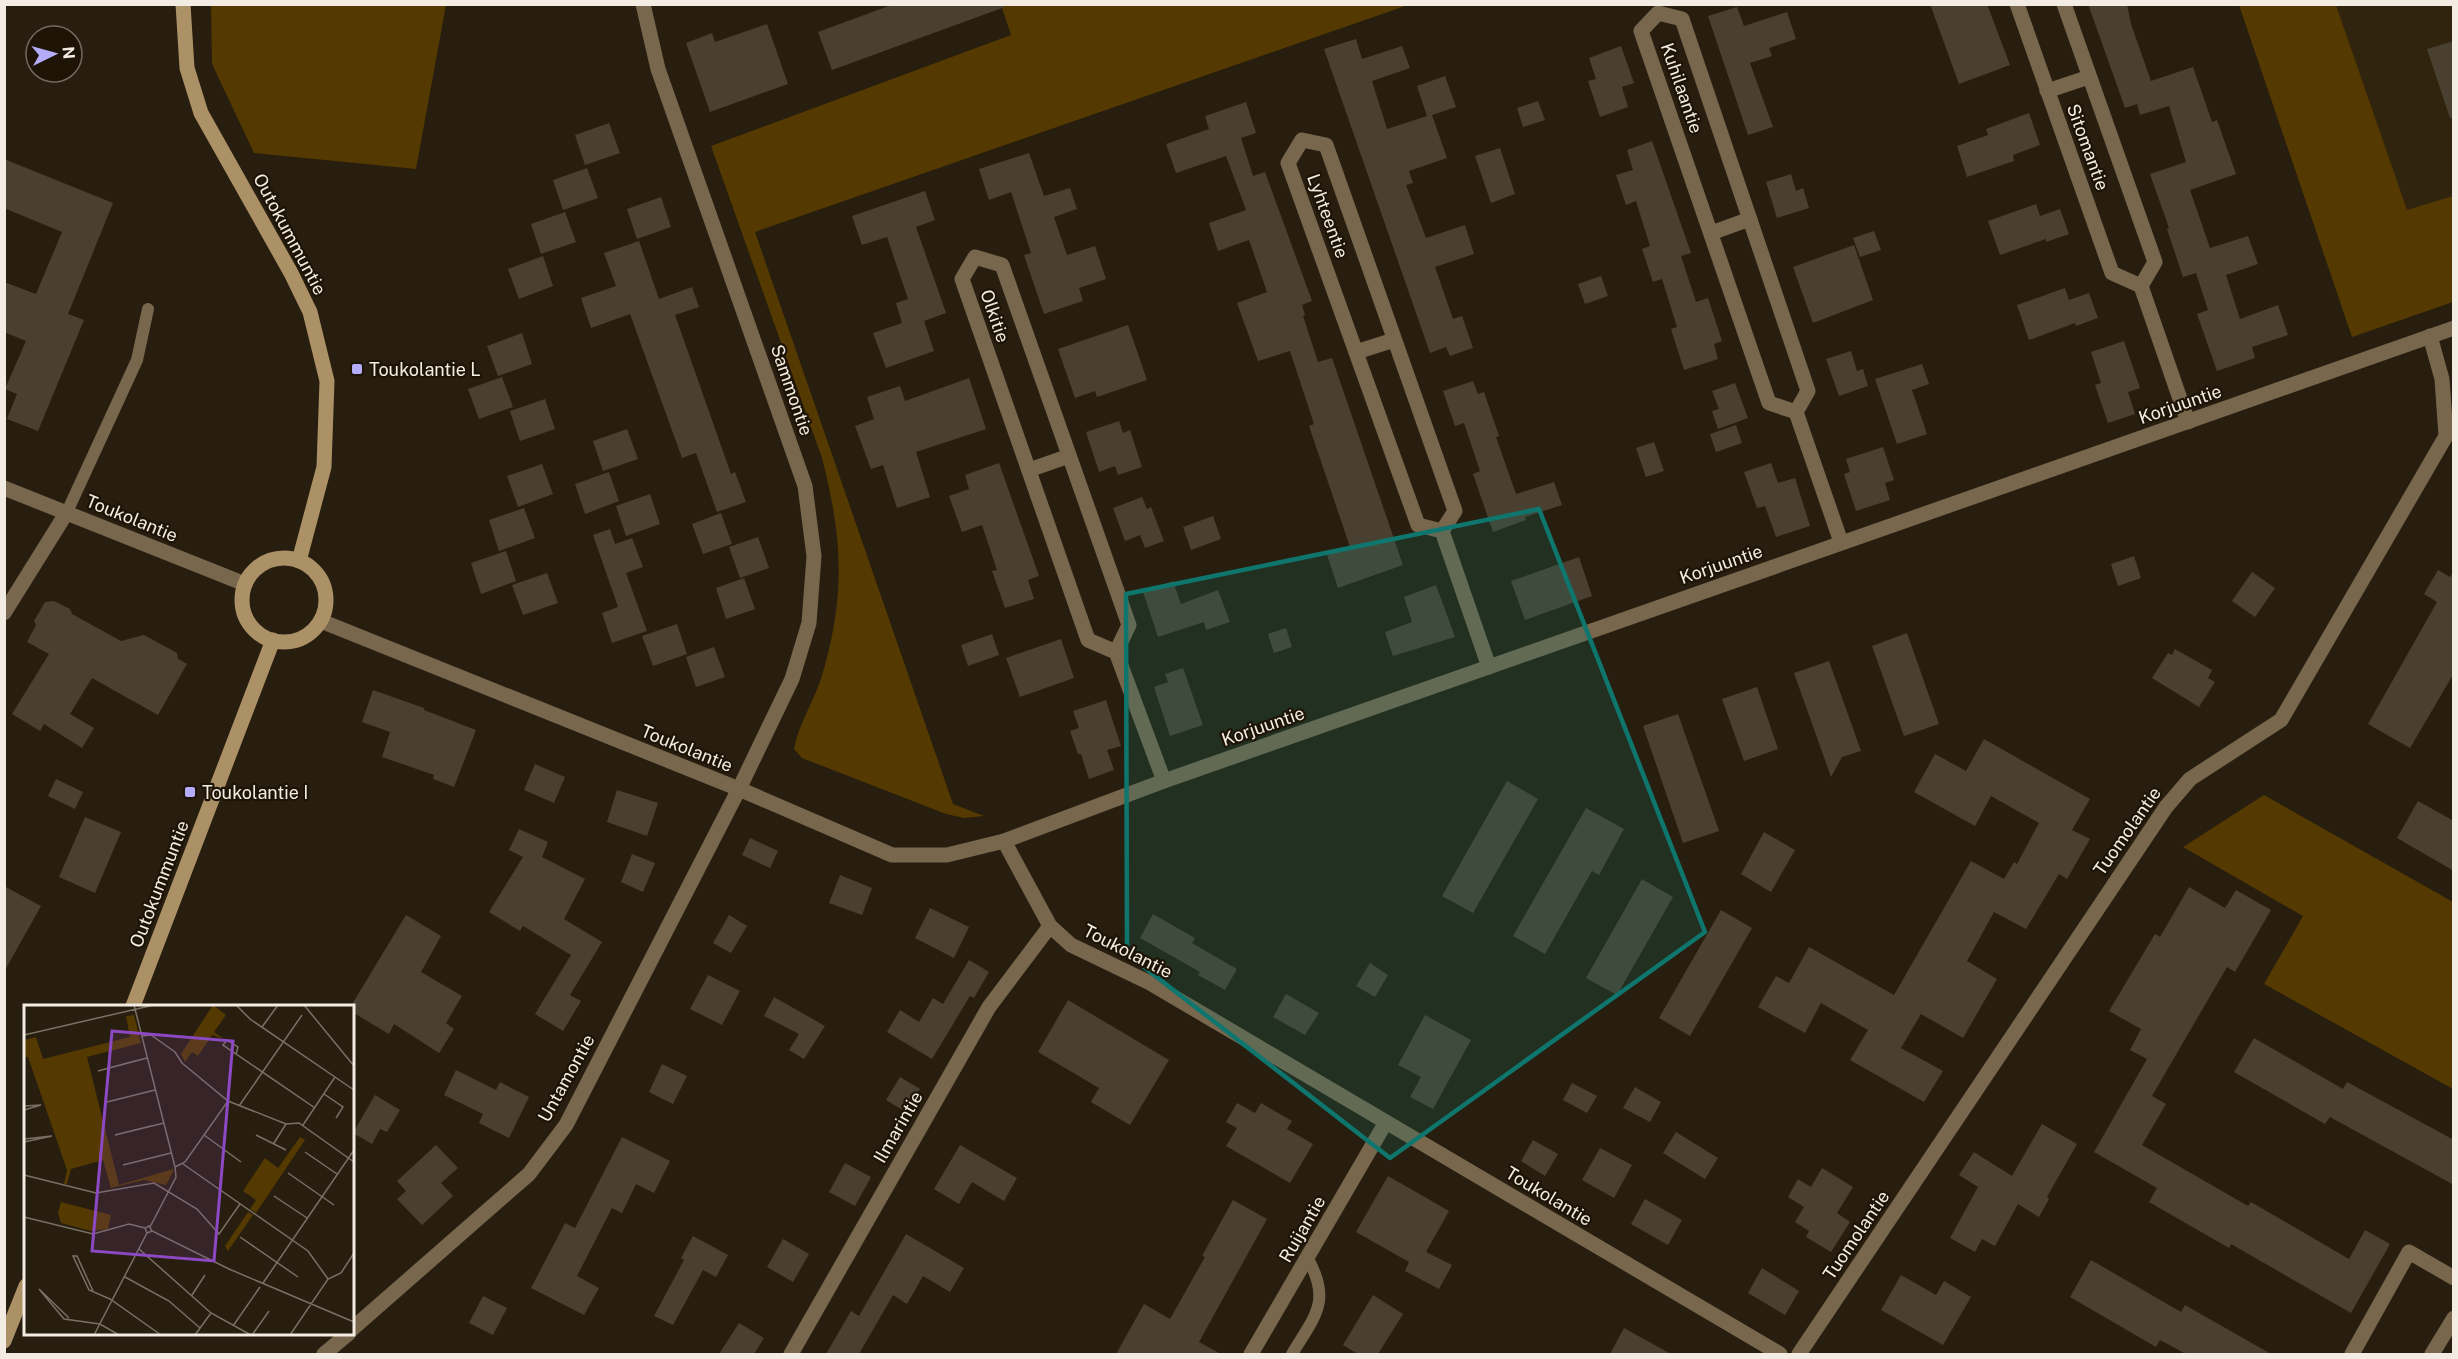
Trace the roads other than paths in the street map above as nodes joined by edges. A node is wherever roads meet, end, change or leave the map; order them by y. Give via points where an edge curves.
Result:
1 (183, 4) edge
2 (643, 4) edge
3 (2017, 4) edge
4 (2064, 4) edge
5 (2089, 77) junction
6 (2048, 91) junction
7 (1750, 219) junction
8 (1711, 233) junction
9 (2141, 286) junction
10 (148, 309) dead end
11 (2454, 328) edge
12 (2430, 336) junction
13 (1394, 340) junction
14 (1356, 352) junction
15 (1796, 412) junction
16 (2188, 423) junction
17 (1069, 456) junction
18 (1029, 470) junction
19 (4, 488) edge
20 (67, 512) junction
21 (1442, 531) junction
22 (1841, 542) junction
23 (299, 561) junction
24 (245, 584) junction
25 (4, 613) edge
26 (321, 621) junction
27 (273, 640) junction
28 (1116, 652) junction
29 (1489, 667) junction
30 (1164, 781) junction
31 (739, 789) junction
32 (1004, 841) junction
33 (1050, 926) junction
34 (133, 1005) edge
35 (1386, 1122) junction
36 (1308, 1259) junction
37 (2454, 1278) edge
38 (24, 1291) edge
39 (2454, 1318) edge
40 (354, 1327) edge
41 (347, 1335) edge
42 (4, 1341) edge
43 (324, 1354) edge
44 (790, 1354) edge
45 (1251, 1354) edge
46 (1292, 1354) edge
47 (1780, 1354) edge
48 (1799, 1354) edge
49 (2352, 1354) edge
50 (2432, 1354) edge

1 - 23 main road, Outokummuntie via 187,68 201,113 310,312 327,381 324,467
2 - 31 street, Sammontie via 658,69 805,486 814,556 809,623 795,668
3 - 6 street, Sitomantie
4 - 5 street, Sitomantie
5 - 6 street
5 - 9 street, Sitomantie via 2155,262
6 - 9 street, Sitomantie via 2112,273
7 - 8 street
7 - 8 street, Kuhilaantie via 1682,19 1658,13 1641,31
7 - 15 street, Kuhilaantie via 1808,391
8 - 15 street, Kuhilaantie via 1769,403
9 - 16 street
10 - 20 lane via 137,360
11 - 12 street, Korjuuntie
12 - 16 street, Korjuuntie
12 - 48 street, Tuomolantie via 2442,379 2446,436 2281,720 2190,779 2166,807
13 - 14 street
13 - 14 street, Lyhteentie via 1326,145 1302,140 1288,162
13 - 21 street, Lyhteentie via 1455,511
14 - 21 street, Lyhteentie via 1418,525
15 - 22 street
16 - 22 street, Korjuuntie
17 - 18 street
17 - 18 street, Olkitie via 1002,265 975,257 962,279
17 - 28 street, Olkitie via 1129,625
18 - 28 street, Olkitie via 1088,640
19 - 20 street, Toukolantie
20 - 24 street, Toukolantie
20 - 25 street
21 - 29 street
22 - 29 street, Korjuuntie
23 - 24 main road via 273,559 252,573
23 - 26 main road via 311,568 323,586 326,607
24 - 27 main road via 242,598 247,618 260,634
26 - 27 main road via 300,639
26 - 31 street, Toukolantie
27 - 34 main road, Outokummuntie
28 - 30 street
29 - 30 street, Korjuuntie
30 - 32 street, Korjuuntie
31 - 32 street, Toukolantie via 892,855 947,855
31 - 40 street, Untamontie via 566,1125 529,1174
32 - 33 street, Toukolantie
33 - 35 street, Toukolantie via 1071,945 1150,983
33 - 44 street, Ilmarintie via 989,1007
35 - 36 street, Ruijantie
35 - 47 street, Toukolantie
36 - 45 street, Ruijantie
36 - 46 lane via 1318,1277 1320,1308
37 - 49 street via 2409,1252
38 - 42 main road
39 - 50 street
41 - 43 street

